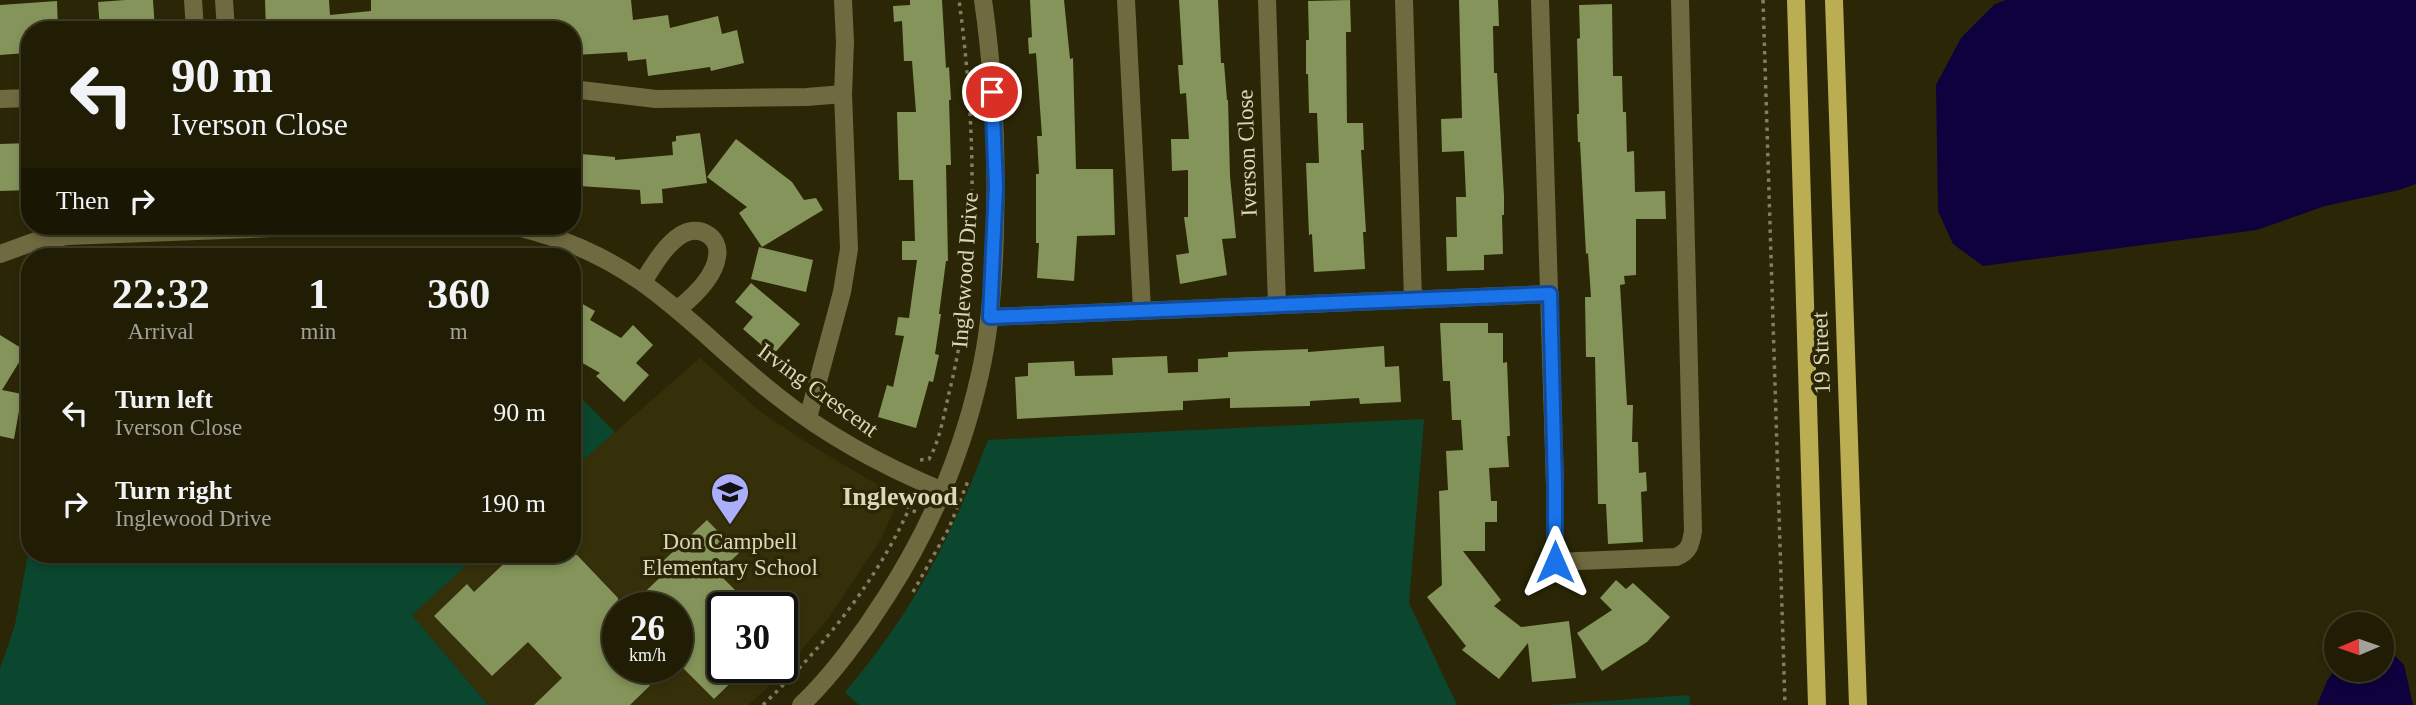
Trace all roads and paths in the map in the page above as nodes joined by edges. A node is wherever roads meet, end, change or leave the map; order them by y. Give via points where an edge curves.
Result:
1 (193, 0) edge
2 (223, 0) edge
3 (843, 0) edge
4 (959, 0) edge
5 (983, 0) edge
6 (1126, 0) edge
7 (1267, 0) edge
8 (1404, 0) edge
9 (1540, 0) edge
10 (1680, 0) edge
11 (1763, 0) edge
12 (1796, 0) edge
13 (1834, 0) edge
14 (194, 21) edge
15 (225, 21) edge
16 (581, 90) edge
17 (843, 94) junction
18 (21, 98) edge
19 (0, 99) edge
20 (84, 235) edge
21 (543, 235) edge
22 (0, 254) edge
23 (643, 282) junction
24 (1550, 294) junction
25 (1413, 300) junction
26 (1277, 305) junction
27 (678, 309) junction
28 (1142, 310) junction
29 (990, 317) junction
30 (808, 418) junction
31 (911, 457) dead end
32 (885, 486) dead end
33 (943, 491) junction
34 (762, 705) edge
35 (801, 705) edge
36 (1785, 705) edge
37 (1817, 705) edge
38 (1858, 705) edge

1 - 14 street
2 - 15 street
3 - 17 street
4 - 31 path via 971,138 966,305 960,350 932,453 924,460
5 - 29 street, Inglewood Drive via 996,186
6 - 28 street
7 - 26 street, Iverson Close
8 - 25 street
9 - 24 street
10 - 24 street via 1693,531 1685,553 1555,562
11 - 36 path
12 - 37 main road, 19 Street
13 - 38 main road, 19 Street
16 - 17 street via 710,100
17 - 30 street via 849,249
18 - 19 street
20 - 22 street via 36,240
21 - 23 street, Irving Crescent via 580,246
23 - 27 street, Irving Crescent
23 - 27 street via 680,235 692,230 706,232 715,242 718,256 712,272
24 - 25 street
25 - 26 street
26 - 28 street
27 - 30 street, Irving Crescent via 757,380
28 - 29 street
29 - 33 street, Inglewood Drive via 969,419
30 - 33 street, Irving Crescent via 867,456
32 - 34 path via 903,498 909,509 883,557 836,626
33 - 35 street, Inglewood Drive via 875,615

